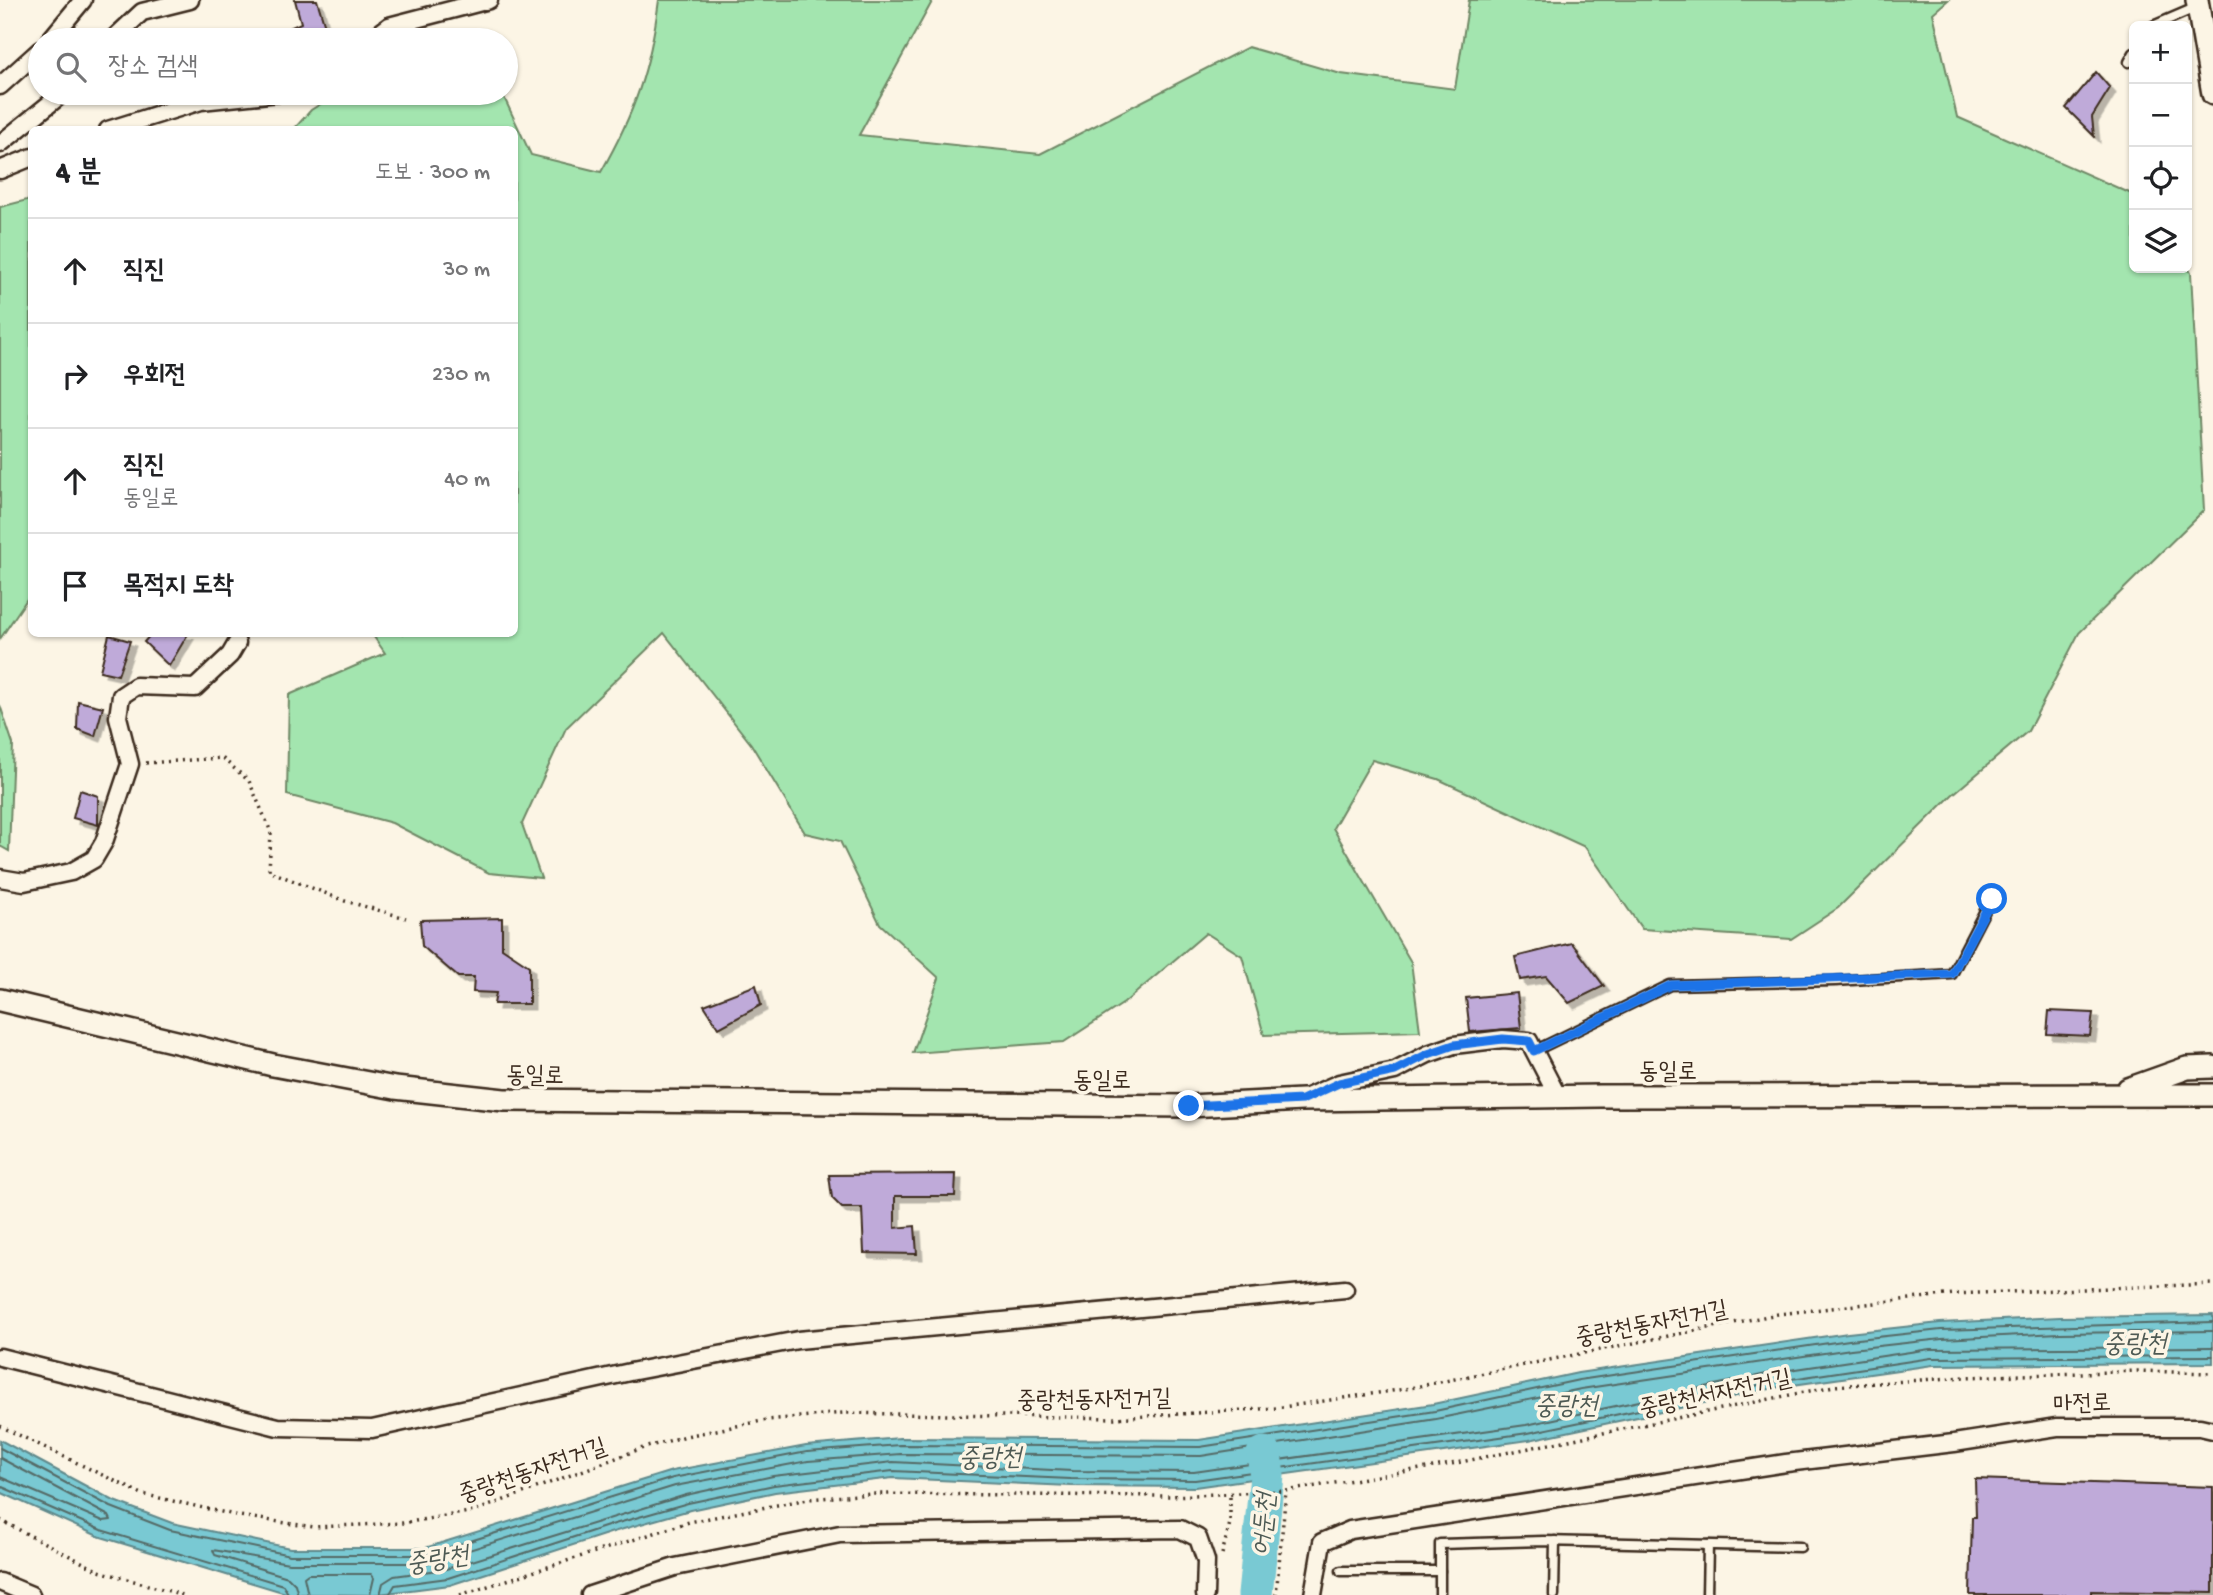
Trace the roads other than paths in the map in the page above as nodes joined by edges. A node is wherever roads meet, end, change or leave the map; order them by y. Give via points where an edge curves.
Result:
1 (83, 0) edge
2 (190, 0) edge
3 (489, 0) edge
4 (2197, 3) edge
5 (2163, 21) edge
6 (60, 28) edge
7 (125, 28) edge
8 (386, 28) edge
9 (28, 61) edge
10 (0, 86) edge
11 (2213, 94) edge
12 (48, 105) edge
13 (188, 105) edge
14 (121, 126) edge
15 (0, 144) edge
16 (28, 159) edge
17 (0, 170) edge
18 (237, 643) dead end
19 (0, 878) edge
20 (1992, 899) dead end
21 (0, 1000) edge
22 (1534, 1051) junction
23 (2213, 1067) edge
24 (2115, 1093) junction
25 (2213, 1095) edge
26 (1558, 1097) junction
27 (1302, 1100) junction
28 (1345, 1289) dead end
29 (0, 1357) edge
30 (2213, 1430) edge
31 (1555, 1541) junction
32 (1708, 1545) junction
33 (1800, 1547) dead end
34 (1341, 1571) dead end
35 (1440, 1571) junction
36 (0, 1583) edge
37 (1206, 1588) edge
38 (30, 1595) edge
39 (590, 1595) edge
40 (1313, 1595) edge
41 (1440, 1595) edge
42 (1554, 1595) edge
43 (1707, 1595) edge

1 - 6 street
2 - 7 street via 142,12
3 - 8 street
4 - 5 lane
4 - 11 street
9 - 10 street
12 - 15 street
13 - 14 street
16 - 17 street
18 - 19 street via 195,688 136,686 121,696 118,717 130,764 94,859 71,872 24,882
20 - 22 lane via 1952,974 1671,985
21 - 27 street, 동일로 via 273,1065 395,1088 504,1100 1189,1106
22 - 26 street
22 - 27 street via 1529,1041 1503,1039 1454,1045 1395,1071 1339,1083
23 - 24 street via 2187,1068
24 - 25 street, 동일로
24 - 26 street, 동일로
26 - 27 street, 동일로
28 - 29 street via 798,1340 372,1429 278,1427
30 - 40 street, 마전로 via 2057,1427 1350,1530 1322,1542
31 - 32 lane
31 - 35 lane via 1440,1544
31 - 42 lane
32 - 33 lane
32 - 43 lane
34 - 35 lane
35 - 41 lane
36 - 38 street
37 - 39 street via 1206,1560 1198,1538 1180,1529 998,1530 807,1539 675,1567

